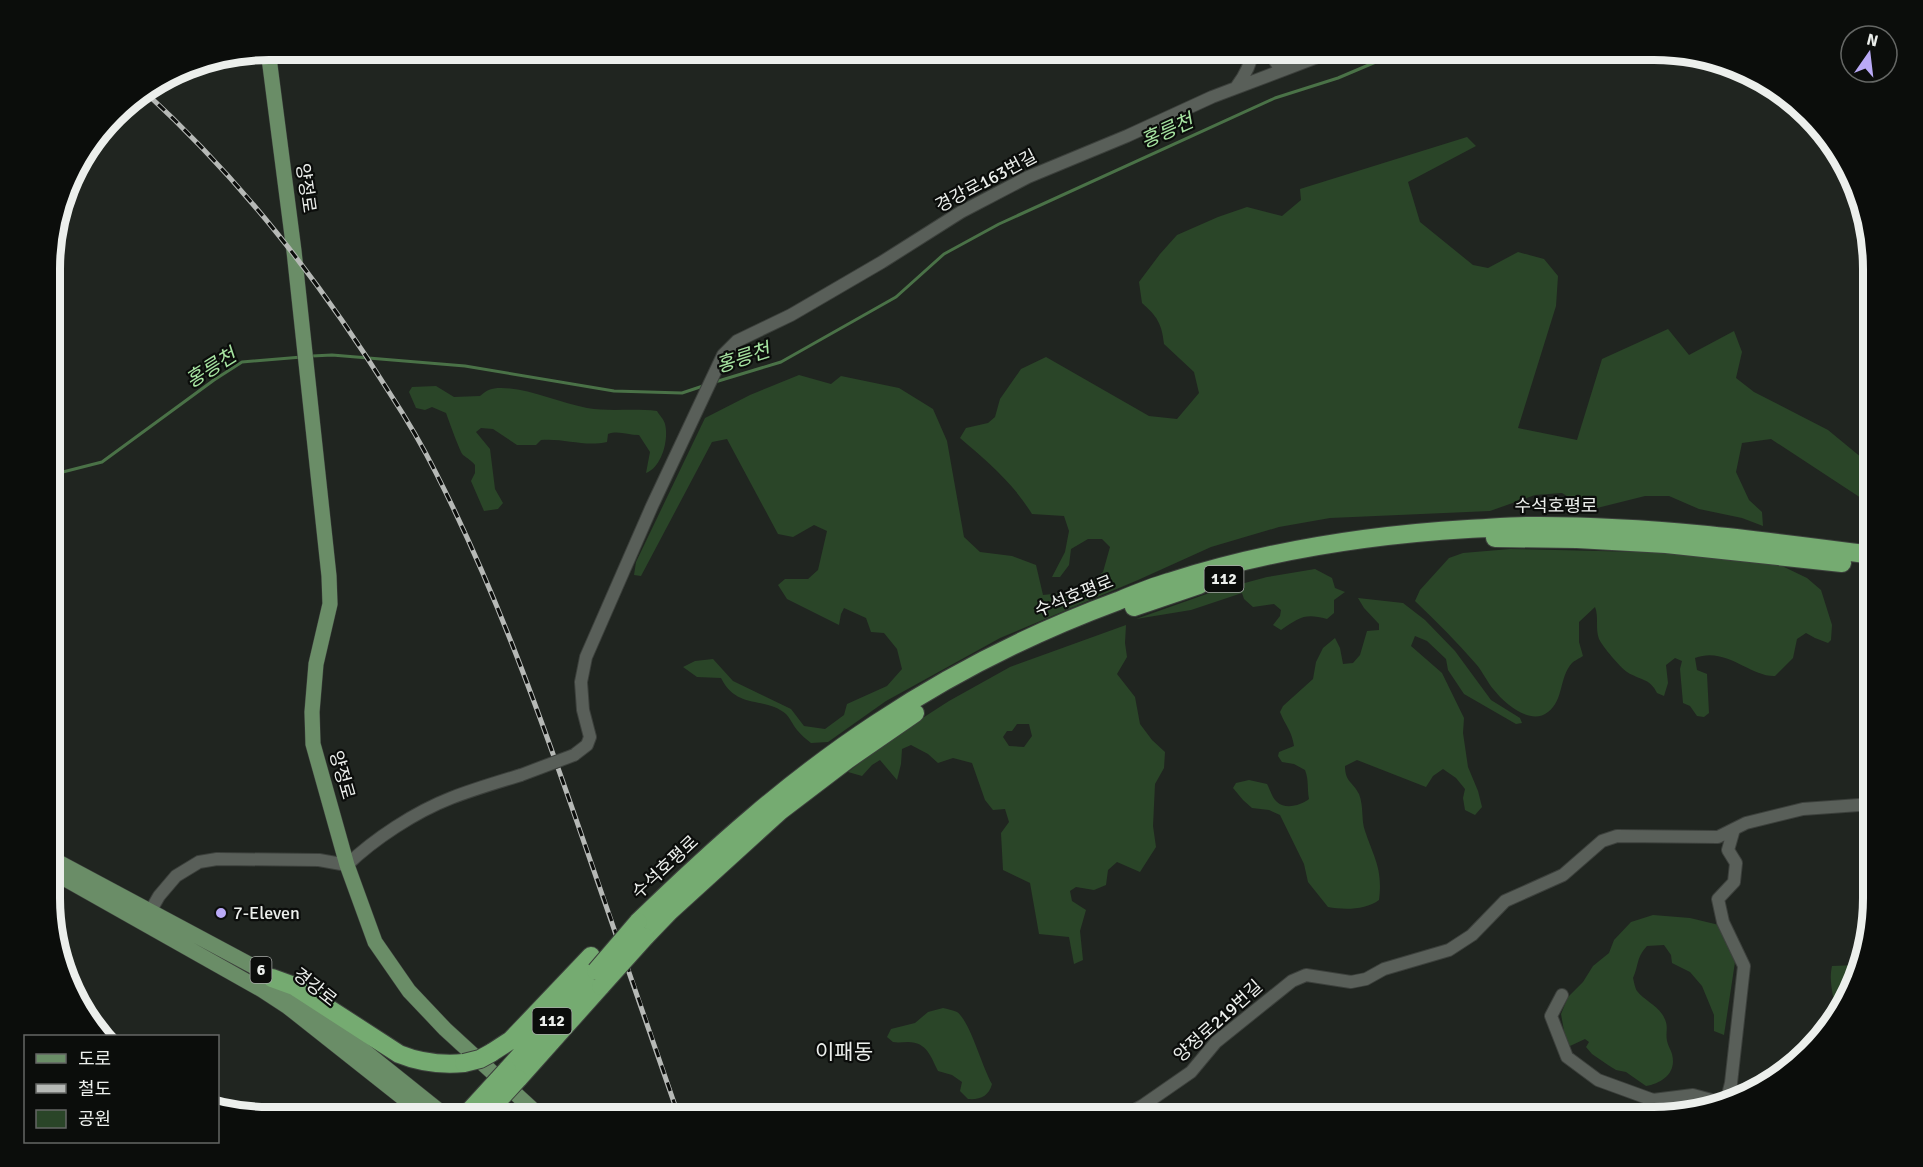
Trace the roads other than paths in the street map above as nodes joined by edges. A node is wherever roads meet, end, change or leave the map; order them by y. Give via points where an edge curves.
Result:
1 (269, 60) edge
2 (1252, 60) edge
3 (1274, 60) edge
4 (1308, 60) edge
5 (1281, 70) junction
6 (1237, 87) junction
7 (1863, 554) edge
8 (1863, 566) edge
9 (1863, 805) edge
10 (1734, 829) junction
11 (60, 863) edge
12 (347, 865) junction
13 (60, 875) edge
14 (668, 903) junction
15 (147, 916) junction
16 (596, 971) junction
17 (272, 978) junction
18 (1562, 995) dead end
19 (512, 1075) junction
20 (1729, 1093) edge
21 (1708, 1099) edge
22 (413, 1107) edge
23 (433, 1107) edge
24 (476, 1107) edge
25 (490, 1107) edge
26 (530, 1107) edge
27 (1140, 1107) edge

1 - 12 main road, 양정로 via 294,251 330,604 316,664 313,744
2 - 6 street
3 - 5 street
4 - 5 street, 경강로163번길
5 - 6 street, 경강로163번길
6 - 12 street, 경강로163번길, bridge via 1028,177 961,212 791,315 736,341 723,355 586,657 582,692 590,737 587,745 574,755 418,813 367,846
7 - 14 highway, 수석호평로 / 112 via 1643,528 1528,526 1343,542 1259,558 1168,582 1017,643 879,722 755,814
8 - 14 highway, 수석호평로 / 112 via 1665,544 1495,538 1391,547 1302,561 1202,584 1030,650 932,701 846,760
9 - 10 street, 양정로219번길 via 1803,809
10 - 20 street via 1728,850 1736,863 1734,882 1718,899 1723,922 1744,966
10 - 27 street, 양정로219번길 via 1718,837 1617,836 1602,841 1563,875 1505,901 1472,935 1449,950 1351,982 1306,975 1292,981 1216,1042 1191,1072
11 - 15 main road, 경강로 / 6
12 - 15 street via 319,860 199,862 176,876
12 - 26 main road, 양정로 via 375,942 409,992
13 - 15 main road, 경강로 / 6
14 - 16 highway, 수석호평로 / 112, bridge
14 - 16 highway, 수석호평로 / 112, bridge via 638,922
15 - 17 main road, 경강로 / 6 via 253,965
15 - 22 main road, 경강로 / 6 via 288,1007
16 - 17 highway, bridge via 491,1053 448,1065 399,1054 294,986
16 - 19 highway, 수석호평로 / 112
17 - 23 main road, 경강로 / 6
18 - 21 street via 1551,1016 1567,1057 1598,1080 1653,1100 1692,1095
19 - 24 highway, 수석호평로 / 112, bridge
19 - 25 highway, 수석호평로 / 112, bridge

